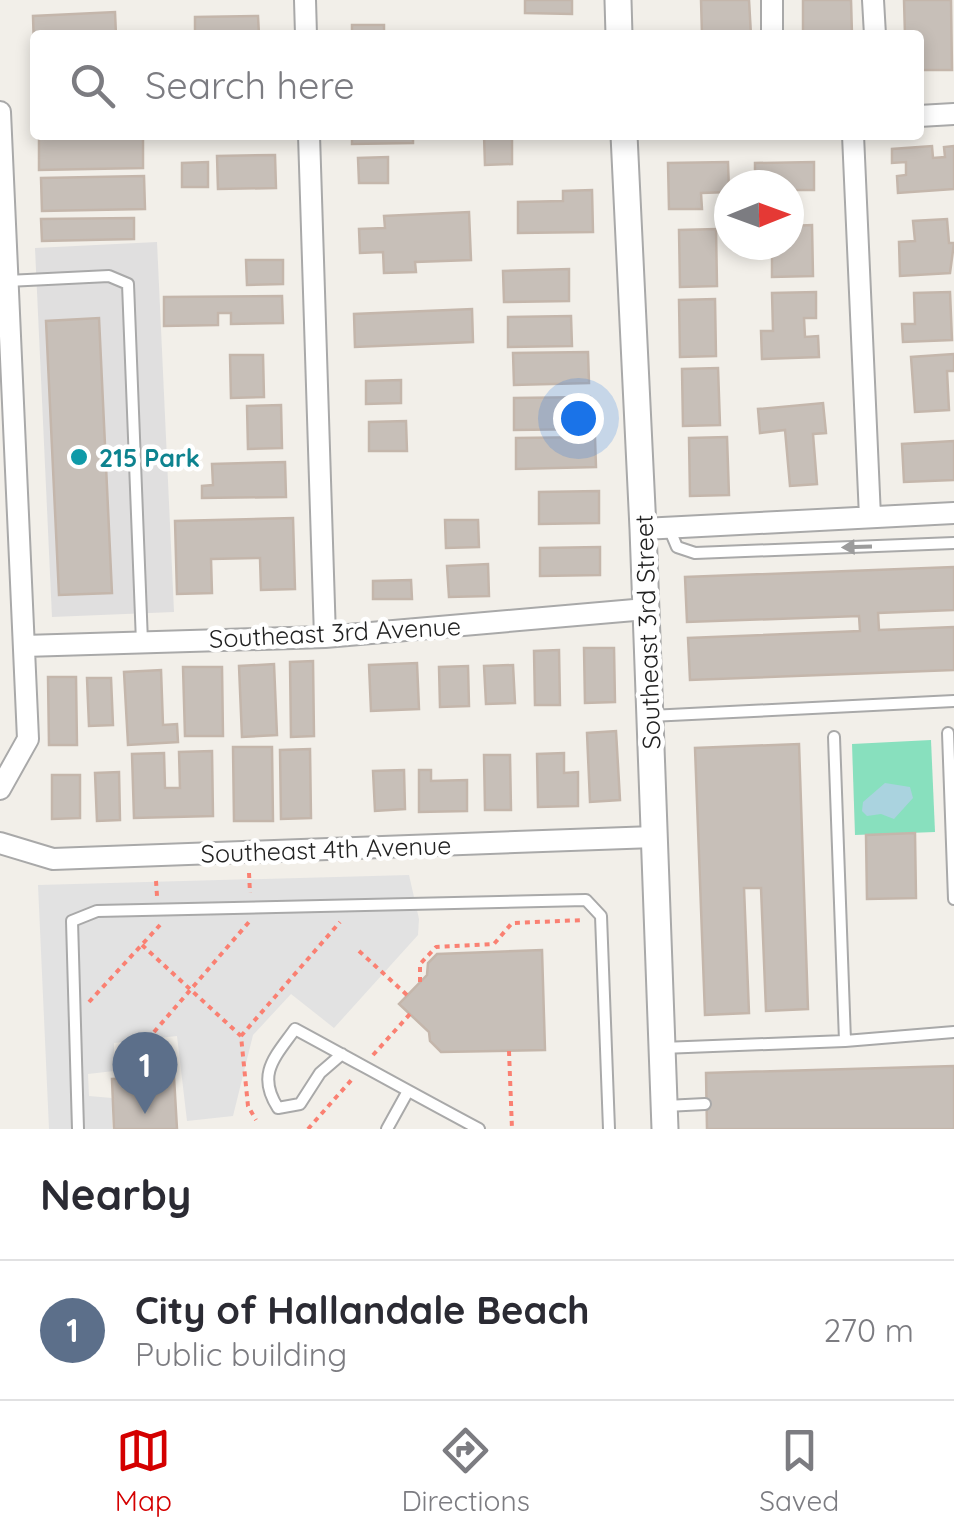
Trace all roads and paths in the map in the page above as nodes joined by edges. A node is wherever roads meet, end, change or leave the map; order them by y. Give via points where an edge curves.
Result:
1 (305, 0) edge
2 (618, 0) edge
3 (772, 0) edge
4 (874, 0) edge
5 (306, 30) edge
6 (619, 30) edge
7 (772, 30) edge
8 (875, 30) edge
9 (0, 112) edge
10 (954, 114) edge
11 (924, 116) edge
12 (309, 140) edge
13 (624, 140) edge
14 (853, 140) edge
15 (7, 281) junction
16 (954, 513) edge
17 (870, 517) junction
18 (669, 528) junction
19 (643, 529) junction
20 (954, 543) edge
21 (646, 610) junction
22 (325, 636) junction
23 (142, 642) junction
24 (24, 646) junction
25 (954, 701) edge
26 (650, 716) junction
27 (948, 733) dead end
28 (834, 737) dead end
29 (0, 789) edge
30 (654, 838) junction
31 (0, 843) edge
32 (249, 873) dead end
33 (156, 880) dead end
34 (954, 899) edge
35 (354, 905) junction
36 (251, 907) junction
37 (159, 910) junction
38 (584, 920) dead end
39 (142, 946) junction
40 (359, 951) dead end
41 (420, 982) dead end
42 (190, 990) junction
43 (407, 995) dead end
44 (85, 1006) dead end
45 (154, 1032) dead end
46 (954, 1032) edge
47 (241, 1036) junction
48 (845, 1041) junction
49 (662, 1048) junction
50 (508, 1051) dead end
51 (342, 1054) junction
52 (408, 1091) junction
53 (705, 1104) dead end
54 (665, 1117) edge
55 (256, 1120) dead end
56 (78, 1129) edge
57 (387, 1129) edge
58 (479, 1129) edge
59 (512, 1129) edge
60 (609, 1129) edge

1 - 5 street
2 - 6 street
3 - 7 street
4 - 8 street
9 - 15 street
10 - 11 street
12 - 22 street
13 - 19 street, Southeast 3rd Street
14 - 17 street
15 - 23 lane via 109,276 128,284
15 - 24 street
16 - 17 street
17 - 18 street
18 - 19 street
20 -> 18 lane via 695,553 677,547
19 - 21 street, Southeast 3rd Street
21 - 22 street, Southeast 3rd Avenue
21 - 26 street, Southeast 3rd Street
22 - 23 street, Southeast 3rd Avenue
23 - 24 street, Southeast 3rd Avenue
24 - 29 street via 28,739
25 - 26 lane
26 - 30 street, Southeast 3rd Street
27 - 34 lane
28 - 48 lane
30 - 31 street, Southeast 4th Avenue via 53,859
30 - 49 street, Southeast 3rd Street
32 - 36 path
33 - 37 path
35 - 36 lane
35 - 47 path
35 - 60 lane via 586,900 602,916
36 - 37 lane
36 - 42 path via 251,919
37 - 39 path via 160,925
37 - 56 lane via 97,911 72,921
38 - 41 path via 512,923 494,944 436,947 420,964
39 - 42 path
39 - 44 path
40 - 43 path
42 - 45 path
42 - 47 path
46 - 48 lane
47 - 55 path via 248,1106
48 - 49 lane
49 - 54 street, Southeast 3rd Street
50 - 59 path
51 - 51 lane via 294,1029 268,1067 269,1094 278,1108 300,1104 320,1072
51 - 52 lane
52 - 57 lane
52 - 58 lane
53 - 54 lane

